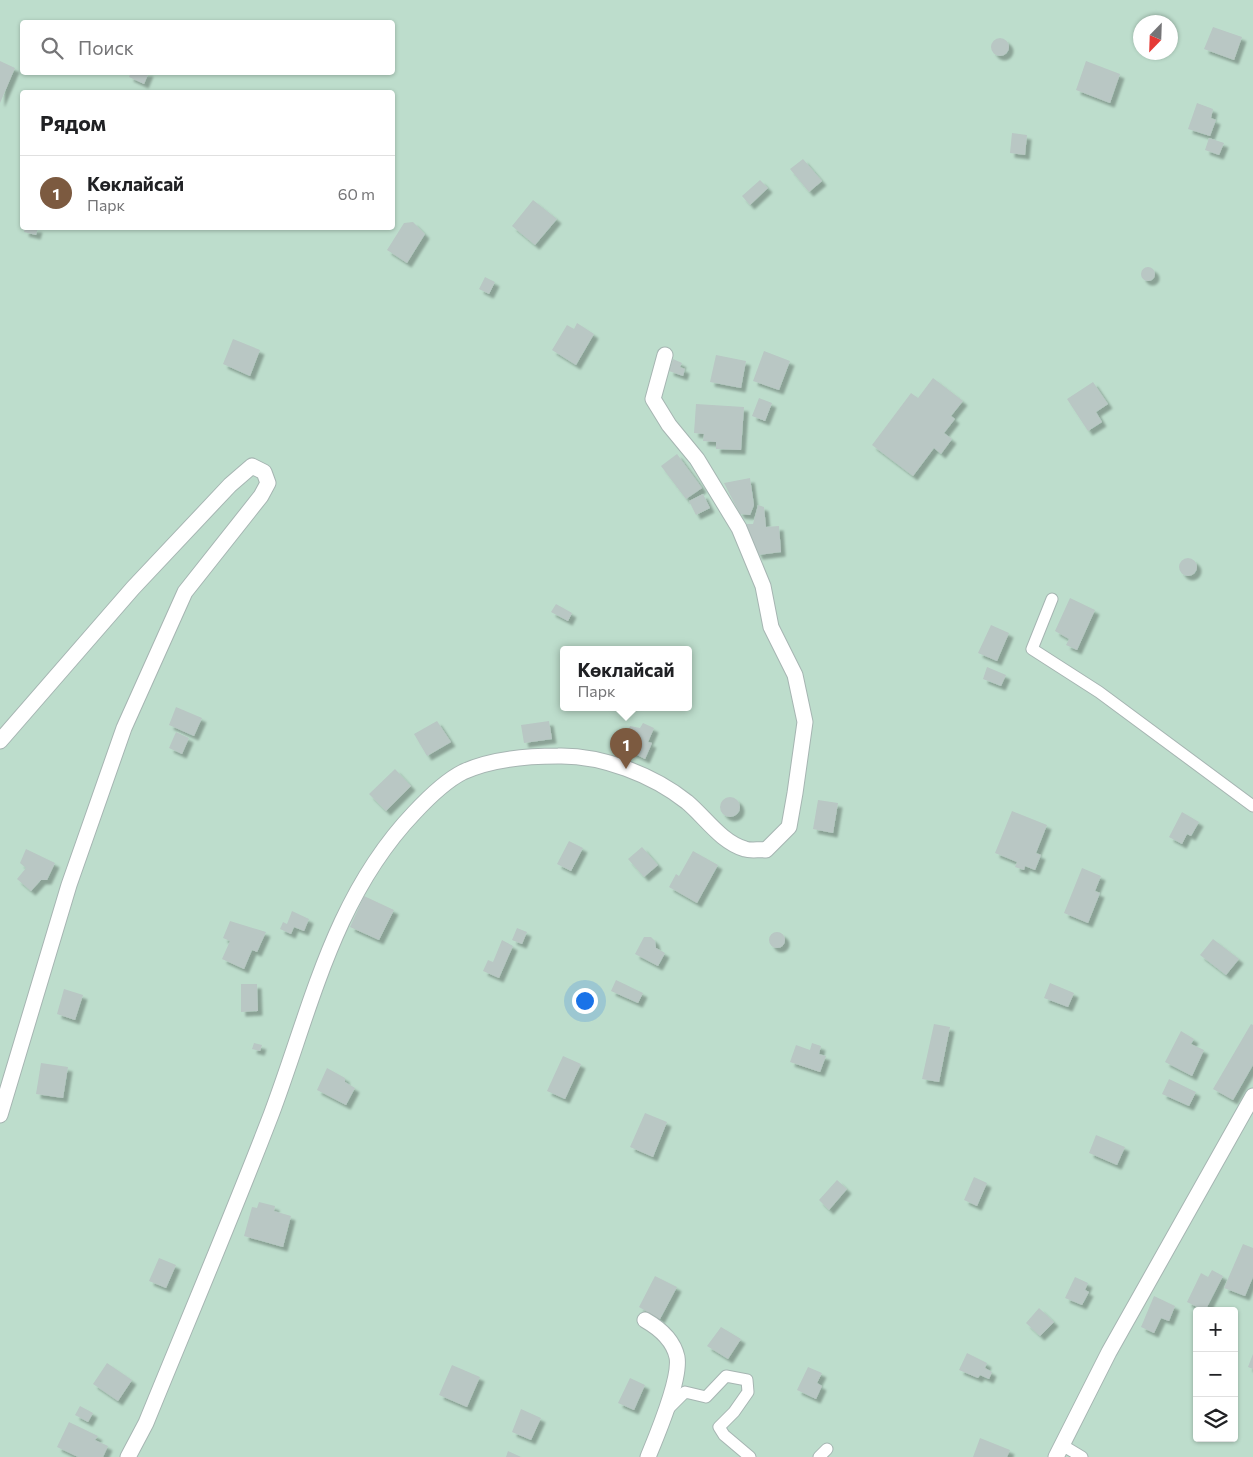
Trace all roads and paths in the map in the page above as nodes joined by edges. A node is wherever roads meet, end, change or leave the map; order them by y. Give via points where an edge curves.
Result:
1 (665, 355) dead end
2 (1052, 600) dead end
3 (0, 741) edge
4 (1253, 806) edge
5 (1253, 1096) edge
6 (0, 1115) edge
7 (645, 1320) dead end
8 (665, 1412) junction
9 (1059, 1451) edge
10 (128, 1457) edge
11 (648, 1457) edge
12 (750, 1457) edge
13 (1082, 1457) edge

1 - 10 street via 653,399 697,459 739,528 763,586 771,627 795,675 805,722 789,827 766,850 745,849 720,834 686,802 647,778 604,761 561,756 499,762 463,772 432,794 393,835 341,922 313,989 272,1114 146,1423
2 - 4 lane via 1032,648 1099,692
3 - 6 street via 133,588 230,485 252,466 264,472 268,483 261,496 185,592 124,728 69,885
5 - 9 street via 1109,1352
7 - 8 street via 663,1330 677,1357
8 - 11 street
8 - 12 lane via 685,1392 706,1397 726,1376 747,1380 748,1392 719,1427
9 - 13 lane

